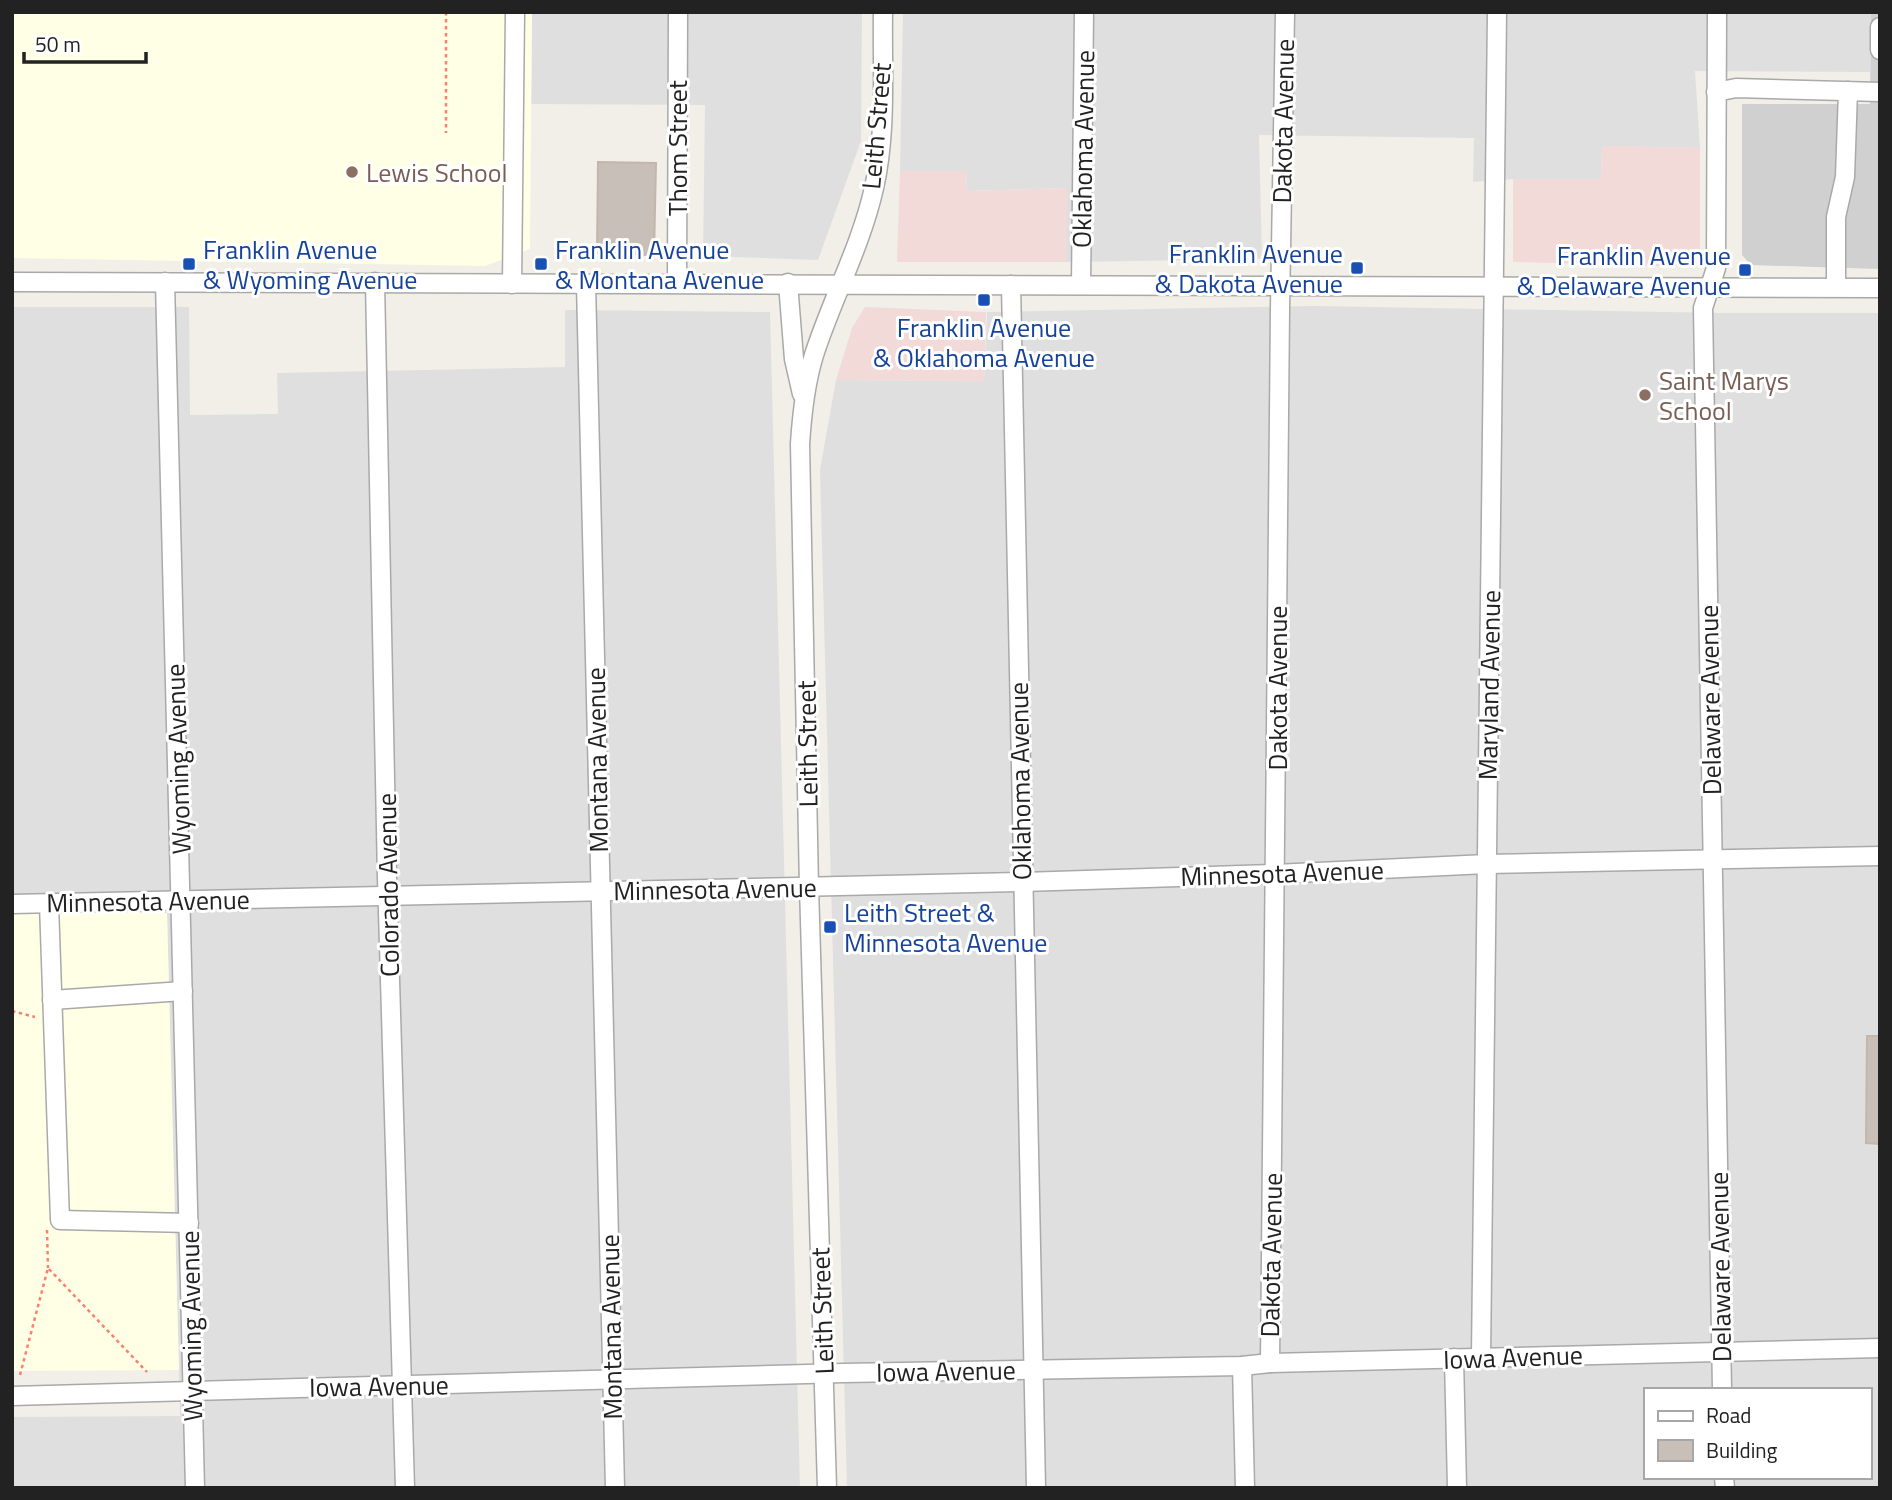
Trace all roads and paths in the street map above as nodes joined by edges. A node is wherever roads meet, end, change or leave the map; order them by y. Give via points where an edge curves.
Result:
1 (446, 12) edge
2 (514, 12) edge
3 (678, 12) edge
4 (883, 12) edge
5 (1084, 12) edge
6 (1285, 12) edge
7 (1497, 12) edge
8 (1717, 12) edge
9 (1880, 27) edge
10 (1880, 50) edge
11 (1848, 91) junction
12 (1716, 92) junction
13 (1880, 92) edge
14 (446, 133) dead end
15 (12, 282) edge
16 (165, 282) junction
17 (375, 282) junction
18 (677, 283) junction
19 (788, 283) junction
20 (512, 284) junction
21 (586, 284) junction
22 (841, 285) junction
23 (1011, 285) junction
24 (1081, 285) junction
25 (1280, 286) junction
26 (1495, 286) junction
27 (1836, 286) junction
28 (1709, 287) junction
29 (1880, 288) edge
30 (803, 399) junction
31 (1880, 856) edge
32 (1713, 859) junction
33 (1487, 863) junction
34 (1275, 874) junction
35 (1023, 882) junction
36 (809, 887) junction
37 (600, 891) junction
38 (388, 896) junction
39 (181, 901) junction
40 (12, 904) edge
41 (48, 904) junction
42 (183, 991) junction
43 (52, 1000) junction
44 (12, 1011) edge
45 (42, 1019) dead end
46 (189, 1223) junction
47 (1880, 1348) edge
48 (1721, 1351) junction
49 (1480, 1357) junction
50 (1454, 1358) junction
51 (1270, 1363) junction
52 (1242, 1366) junction
53 (1032, 1370) junction
54 (147, 1373) dead end
55 (824, 1374) junction
56 (20, 1375) dead end
57 (613, 1380) junction
58 (403, 1385) junction
59 (1722, 1388) edge
60 (193, 1391) junction
61 (12, 1396) edge
62 (195, 1488) edge
63 (405, 1488) edge
64 (615, 1488) edge
65 (827, 1488) edge
66 (1036, 1488) edge
67 (1245, 1488) edge
68 (1457, 1488) edge

1 - 14 path
2 - 20 street
3 - 18 street, Thom Street
4 - 22 street, Leith Street via 879,161 866,218
5 - 24 street, Oklahoma Avenue
6 - 25 street, Dakota Avenue
7 - 26 street, Maryland Avenue
8 - 12 street, Delaware Avenue
9 - 10 street
11 - 12 street via 1736,88
11 - 13 street
11 - 27 street via 1845,177 1836,217
12 - 28 street, Delaware Avenue via 1716,268
15 - 16 street
16 - 17 street
16 - 39 street, Wyoming Avenue
17 - 20 street
17 - 38 street, Colorado Avenue
18 - 19 street
18 - 21 street
19 - 22 street
19 - 30 street via 793,359
20 - 21 street
21 - 37 street, Montana Avenue
22 - 23 street
22 - 30 street, Leith Street
23 - 24 street
23 - 35 street, Oklahoma Avenue
24 - 25 street
25 - 26 street
25 - 34 street, Dakota Avenue
26 - 28 street
26 - 33 street, Maryland Avenue
27 - 28 street
27 - 29 street
28 - 32 street, Delaware Avenue via 1703,308
30 - 36 street, Leith Street
31 - 32 street, Minnesota Avenue
32 - 33 street, Minnesota Avenue
32 - 48 street, Delaware Avenue
33 - 34 street, Minnesota Avenue
33 - 49 street, Maryland Avenue
34 - 35 street, Minnesota Avenue
34 - 51 street, Dakota Avenue
35 - 36 street, Minnesota Avenue
35 - 53 street, Oklahoma Avenue
36 - 37 street, Minnesota Avenue
36 - 55 street, Leith Street
37 - 38 street, Minnesota Avenue
37 - 57 street, Montana Avenue
38 - 39 street, Minnesota Avenue
38 - 58 street, Colorado Avenue
39 - 41 street, Minnesota Avenue
39 - 42 street, Wyoming Avenue
40 - 41 street, Minnesota Avenue
41 - 43 street
42 - 43 street
42 - 46 street, Wyoming Avenue
43 - 46 street via 60,1220
44 - 45 path
46 - 60 street, Wyoming Avenue
47 - 48 street, Iowa Avenue
48 - 49 street, Iowa Avenue
48 - 59 street, Delaware Avenue
49 - 50 street, Iowa Avenue
50 - 51 street, Iowa Avenue
50 - 68 street
51 - 52 street, Iowa Avenue
52 - 53 street, Iowa Avenue
52 - 67 street, Dakota Avenue
53 - 55 street, Iowa Avenue
53 - 66 street, Oklahoma Avenue
54 - 56 path via 48,1268
55 - 57 street, Iowa Avenue
55 - 65 street, Leith Street
57 - 58 street, Iowa Avenue
57 - 64 street, Montana Avenue
58 - 60 street, Iowa Avenue
58 - 63 street, Colorado Avenue
60 - 61 street, Iowa Avenue
60 - 62 street, Wyoming Avenue

